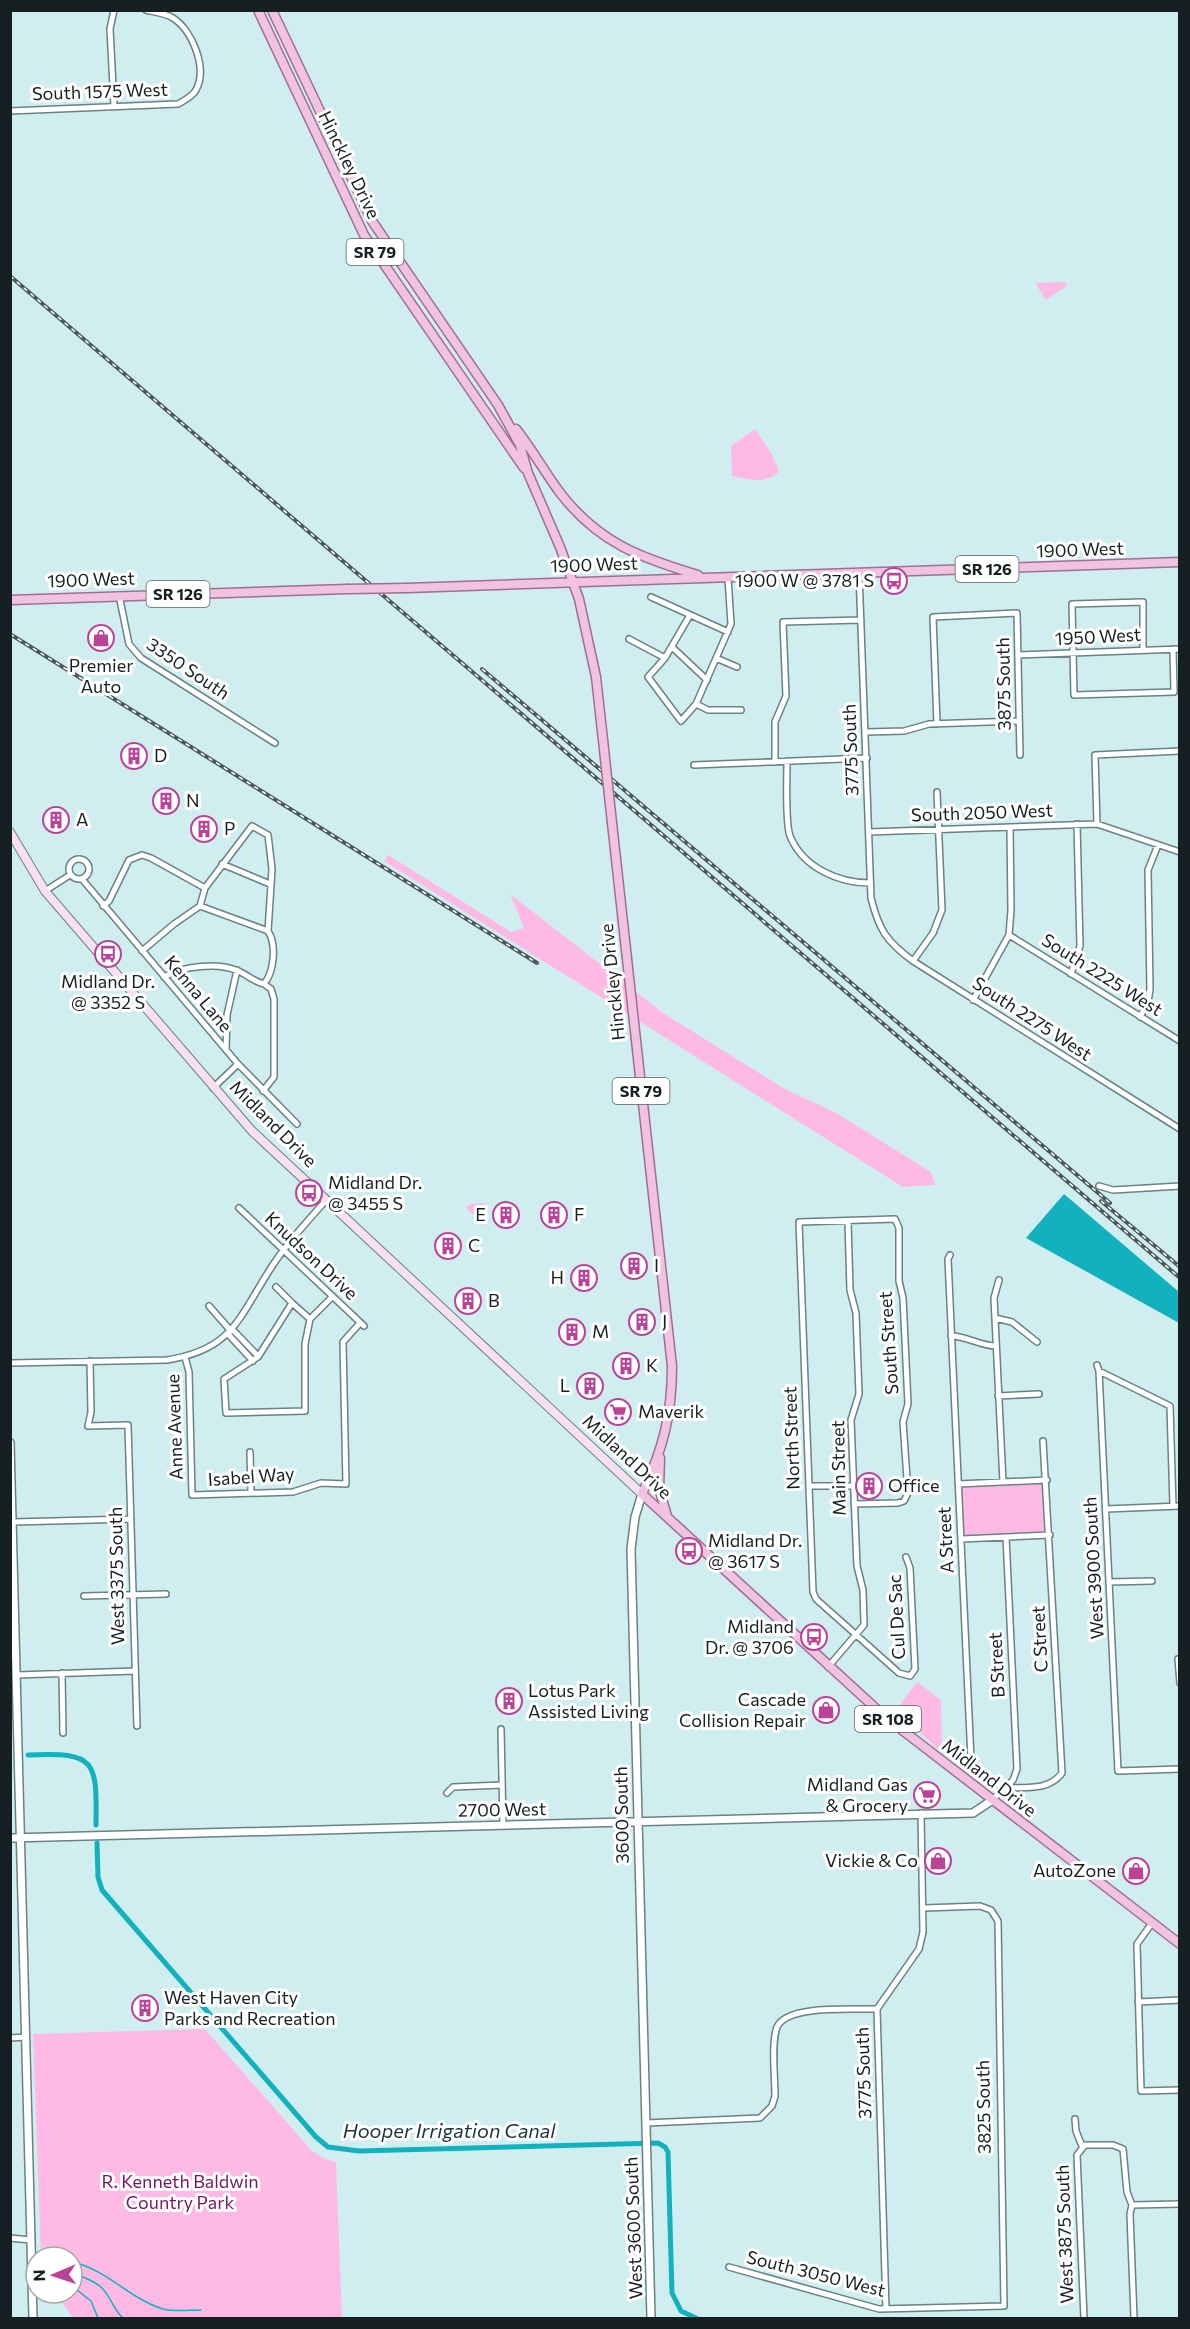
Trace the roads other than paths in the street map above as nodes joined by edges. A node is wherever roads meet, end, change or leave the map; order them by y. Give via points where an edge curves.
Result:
1 (114, 10) edge
2 (146, 10) edge
3 (258, 10) edge
4 (272, 10) edge
5 (114, 106) junction
6 (10, 111) edge
7 (498, 405) junction
8 (528, 474) junction
9 (1179, 562) edge
10 (859, 573) junction
11 (707, 578) junction
12 (728, 578) junction
13 (572, 582) junction
14 (119, 595) junction
15 (651, 597) dead end
16 (10, 600) edge
17 (690, 615) junction
18 (861, 620) junction
19 (728, 632) junction
20 (629, 639) dead end
21 (672, 647) junction
22 (1176, 649) edge
23 (1143, 650) junction
24 (1074, 654) junction
25 (1018, 655) junction
26 (665, 658) junction
27 (716, 658) junction
28 (737, 667) dead end
29 (707, 680) junction
30 (696, 704) junction
31 (741, 710) dead end
32 (1019, 721) junction
33 (937, 724) junction
34 (866, 732) junction
35 (275, 743) dead end
36 (1179, 751) edge
37 (1020, 755) dead end
38 (867, 758) junction
39 (787, 761) junction
40 (776, 762) junction
41 (694, 765) dead end
42 (937, 792) dead end
43 (1077, 824) junction
44 (1097, 824) junction
45 (1010, 827) junction
46 (938, 829) junction
47 (869, 832) junction
48 (11, 837) edge
49 (1158, 845) junction
50 (1179, 852) edge
51 (222, 864) junction
52 (70, 875) junction
53 (82, 879) junction
54 (870, 883) junction
55 (270, 884) junction
56 (205, 888) junction
57 (45, 891) junction
58 (103, 906) junction
59 (200, 906) junction
60 (878, 925) joint
61 (268, 931) junction
62 (1009, 935) junction
63 (142, 951) junction
64 (913, 961) junction
65 (237, 970) junction
66 (1071, 974) junction
67 (164, 977) junction
68 (264, 984) junction
69 (973, 1000) junction
70 (1140, 1017) junction
71 (1179, 1041) edge
72 (226, 1050) junction
73 (238, 1064) junction
74 (213, 1088) junction
75 (263, 1091) junction
76 (297, 1124) dead end
77 (1179, 1129) edge
78 (1099, 1186) dead end
79 (1179, 1186) edge
80 (327, 1199) junction
81 (238, 1208) dead end
82 (848, 1221) junction
83 (284, 1251) junction
84 (951, 1255) dead end
85 (999, 1280) dead end
86 (276, 1287) dead end
87 (332, 1297) junction
88 (292, 1304) junction
89 (209, 1306) dead end
90 (995, 1318) junction
91 (310, 1319) junction
92 (230, 1331) junction
93 (951, 1336) junction
94 (1037, 1342) dead end
95 (996, 1346) junction
96 (258, 1356) junction
97 (185, 1357) junction
98 (90, 1361) junction
99 (253, 1361) junction
100 (10, 1363) edge
101 (998, 1395) junction
102 (1039, 1395) dead end
103 (1043, 1441) dead end
104 (10, 1443) edge
105 (250, 1452) dead end
106 (660, 1455) junction
107 (1047, 1480) junction
108 (1003, 1482) junction
109 (346, 1484) joint
110 (958, 1484) junction
111 (809, 1486) junction
112 (854, 1486) junction
113 (251, 1493) junction
114 (642, 1494) junction
115 (192, 1495) joint
116 (854, 1504) junction
117 (1176, 1506) edge
118 (1106, 1509) junction
119 (667, 1517) junction
120 (131, 1519) junction
121 (13, 1522) junction
122 (1050, 1535) junction
123 (1006, 1537) junction
124 (961, 1539) junction
125 (906, 1557) dead end
126 (1152, 1581) dead end
127 (1110, 1582) junction
128 (166, 1594) dead end
129 (133, 1595) junction
130 (84, 1596) dead end
131 (856, 1633) junction
132 (1178, 1659) edge
133 (828, 1667) junction
134 (135, 1671) junction
135 (62, 1673) junction
136 (17, 1675) junction
137 (1179, 1683) edge
138 (137, 1726) dead end
139 (501, 1729) dead end
140 (63, 1732) dead end
141 (1179, 1769) edge
142 (502, 1785) junction
143 (1005, 1788) junction
144 (447, 1794) dead end
145 (991, 1801) junction
146 (921, 1813) junction
147 (637, 1820) junction
148 (503, 1825) junction
149 (20, 1837) junction
150 (10, 1838) edge
151 (924, 1908) junction
152 (1152, 1923) junction
153 (1179, 1944) edge
154 (1179, 2000) edge
155 (1138, 2002) junction
156 (877, 2009) junction
157 (26, 2037) junction
158 (10, 2038) edge
159 (1179, 2090) edge
160 (1075, 2119) dead end
161 (646, 2123) junction
162 (646, 2137) joint
163 (1081, 2148) junction
164 (1179, 2204) edge
165 (1132, 2205) junction
166 (10, 2238) edge
167 (31, 2240) junction
168 (729, 2267) dead end
169 (1004, 2306) joint
170 (886, 2309) junction
171 (33, 2319) edge
172 (651, 2319) edge
173 (1084, 2319) edge
174 (1134, 2319) edge

1 - 5 street via 110,29
2 - 5 street, South 1575 West via 172,17 182,25 196,49 200,80 189,98 178,104
3 - 8 main road, Hinckley Drive / SR 79 via 364,234
4 - 7 main road, Hinckley Drive / SR 79 via 372,221
5 - 6 street, South 1575 West
7 - 8 main road, Hinckley Drive / SR 79 via 520,445
7 - 11 main road via 560,492 589,524 647,560
8 - 13 main road, Hinckley Drive / SR 79
9 - 10 main road, 1900 West / SR 126
10 - 12 main road, 1900 West / SR 126
10 - 18 street, 3775 South
11 - 12 main road, 1900 West / SR 126
11 - 13 main road, 1900 West / SR 126
12 - 19 street
13 - 14 main road, 1900 West / SR 126, bridge
13 - 106 main road, Hinckley Drive / SR 79, bridge via 589,638 603,740 672,1366 672,1396
14 - 16 main road, 1900 West / SR 126
14 - 35 street, 3350 South via 129,644 141,658
15 - 17 street
17 - 19 street
17 - 21 street
18 - 34 street, 3775 South
18 - 40 street via 783,622 786,696 775,722
19 - 27 street
20 - 26 street
21 - 26 street
21 - 29 street
22 - 23 street, 1950 West
22 - 24 street via 1174,692 1074,695
23 - 24 street, 1950 West
23 - 24 street via 1143,602 1072,604
24 - 25 street, 1950 West
25 - 32 street, 3875 South
25 - 33 street, 3875 South via 1017,614 933,617
26 - 30 street via 648,677 681,720
27 - 28 street
27 - 29 street
29 - 30 street
30 - 31 street via 708,710
32 - 33 street
32 - 37 street, 3875 South
33 - 34 street via 904,731
34 - 38 street, 3775 South
36 - 44 street via 1095,755
38 - 39 street
38 - 47 street, 3775 South
39 - 40 street
39 - 54 street via 789,835 800,853 831,876 852,883
40 - 41 street
42 - 46 street
43 - 44 street, South 2050 West
43 - 45 street, South 2050 West
43 - 66 street via 1080,946
44 - 49 street, South 2050 West
45 - 46 street, South 2050 West
45 - 62 street
46 - 47 street, South 2050 West
46 - 64 street via 942,910 933,933
47 - 54 street, 3775 South
48 - 57 main road, Midland Drive / SR 108
49 - 50 street, South 2050 West
49 - 70 street via 1148,870 1150,989
51 - 55 street
51 - 55 street via 252,826 268,835
51 - 56 street
52 - 53 street
52 - 53 street via 72,862 83,859 90,870
52 - 57 street
53 - 58 street, Kenna Lane
54 - 60 street, 3775 South
55 - 61 street
56 - 58 street via 151,858 135,856
56 - 59 street
57 - 74 main road, Midland Drive / SR 108
58 - 63 street, Kenna Lane
59 - 61 street
59 - 63 street
60 - 64 street, South 2275 West via 886,938
61 - 68 street via 273,939 273,954 270,977
62 - 66 street, South 2225 West
62 - 69 street
63 - 67 street, Kenna Lane
64 - 69 street, South 2275 West
65 - 67 street via 217,965
65 - 68 street
65 - 72 street via 227,1015
66 - 70 street, South 2225 West
67 - 72 street, Kenna Lane
68 - 75 street via 271,989 274,999 274,1077
69 - 77 street, South 2275 West
70 - 71 street, South 2225 West
72 - 73 street, Kenna Lane
73 - 74 street
73 - 75 street, Kenna Lane
74 - 80 main road, Midland Drive / SR 108 via 252,1131
75 - 76 street, Kenna Lane
78 - 79 street via 1113,1190
80 - 83 street
80 - 114 main road, Midland Drive / SR 108
81 - 83 street, Knudson Drive
82 - 111 street, North Street via 799,1222
82 - 112 street, Main Street via 859,1394 851,1420
82 - 116 street, South Street via 895,1219 899,1228 908,1404 903,1422 908,1493 904,1501
83 - 87 street, Knudson Drive
83 - 92 street
84 - 93 street, A Street
85 - 90 street via 994,1298
86 - 88 street
87 - 91 street
87 - 109 street, Knudson Drive via 362,1324 343,1342
88 - 91 street
88 - 96 street
89 - 92 street
90 - 94 street via 1012,1322
90 - 95 street
91 - 99 street via 305,1332 305,1411 226,1413 224,1379
92 - 96 street
92 - 97 street via 210,1347
92 - 99 street
93 - 95 street
93 - 110 street, A Street
95 - 101 street
96 - 99 street
97 - 98 street
97 - 115 street, Anne Avenue via 189,1372
98 - 100 street
98 - 120 street, West 3375 South via 88,1425 128,1425
101 - 102 street
101 - 108 street
103 - 107 street, C Street
104 - 121 street
105 - 113 street
106 - 114 main road, Hinckley Drive / SR 79
106 - 119 main road via 659,1488
107 - 108 street
107 - 122 street, C Street
108 - 110 street
109 - 113 street, Isabel Way via 321,1483 293,1492
110 - 124 street, A Street
111 - 112 street
111 - 131 street, North Street via 813,1592
112 - 116 street, Main Street
113 - 115 street, Isabel Way
114 - 119 main road, Midland Drive / SR 108
114 - 147 street, 3600 South via 631,1549
116 - 131 street, Main Street via 864,1624
117 - 118 street
117 - 118 street, West 3900 South via 1170,1406 1098,1368
118 - 127 street, West 3900 South
119 - 133 main road, Midland Drive / SR 108
120 - 121 street
120 - 129 street, West 3375 South
121 - 136 street
122 - 123 street
122 - 143 street, C Street via 1062,1773 1045,1786
123 - 124 street
123 - 143 street, B Street via 1017,1769
124 - 143 street, A Street via 971,1759 982,1773
125 - 131 street, Cul De Sac via 910,1568 915,1669 910,1676 899,1673
126 - 127 street
127 - 141 street, West 3900 South via 1118,1771
128 - 129 street
129 - 130 street
129 - 134 street, West 3375 South
131 - 133 street, Main Street
132 - 137 street
133 - 145 main road, Midland Drive / SR 108
134 - 135 street
134 - 138 street, West 3375 South
135 - 136 street
135 - 140 street
136 - 149 street
139 - 142 street
142 - 144 street via 453,1787
142 - 148 street
143 - 145 street
145 - 146 street, 2700 West via 974,1813
145 - 152 main road, Midland Drive / SR 108
146 - 147 street, 2700 West
146 - 151 street, 3775 South
147 - 148 street, 2700 West
147 - 161 street, 3600 South
148 - 149 street, 2700 West
149 - 150 street, 2700 West
149 - 157 street
151 - 156 street, 3775 South via 919,1950
151 - 169 street, 3825 South via 980,1906 992,1910 998,1921
152 - 153 main road, Midland Drive / SR 108
152 - 155 street via 1137,1944
154 - 155 street
155 - 159 street via 1141,2091
156 - 161 street via 795,2013 781,2021 775,2035 775,2096 766,2114 751,2119
156 - 170 street, 3775 South
157 - 158 street
157 - 167 street
160 - 163 street, West 3875 South
161 - 162 street, 3600 South
162 - 172 street, West 3600 South
163 - 165 street via 1113,2145 1123,2149
163 - 173 street, West 3875 South via 1077,2155
164 - 165 street
165 - 174 street
166 - 167 street
167 - 171 street
168 - 170 street, South 3050 West
169 - 170 street, South 3050 West

